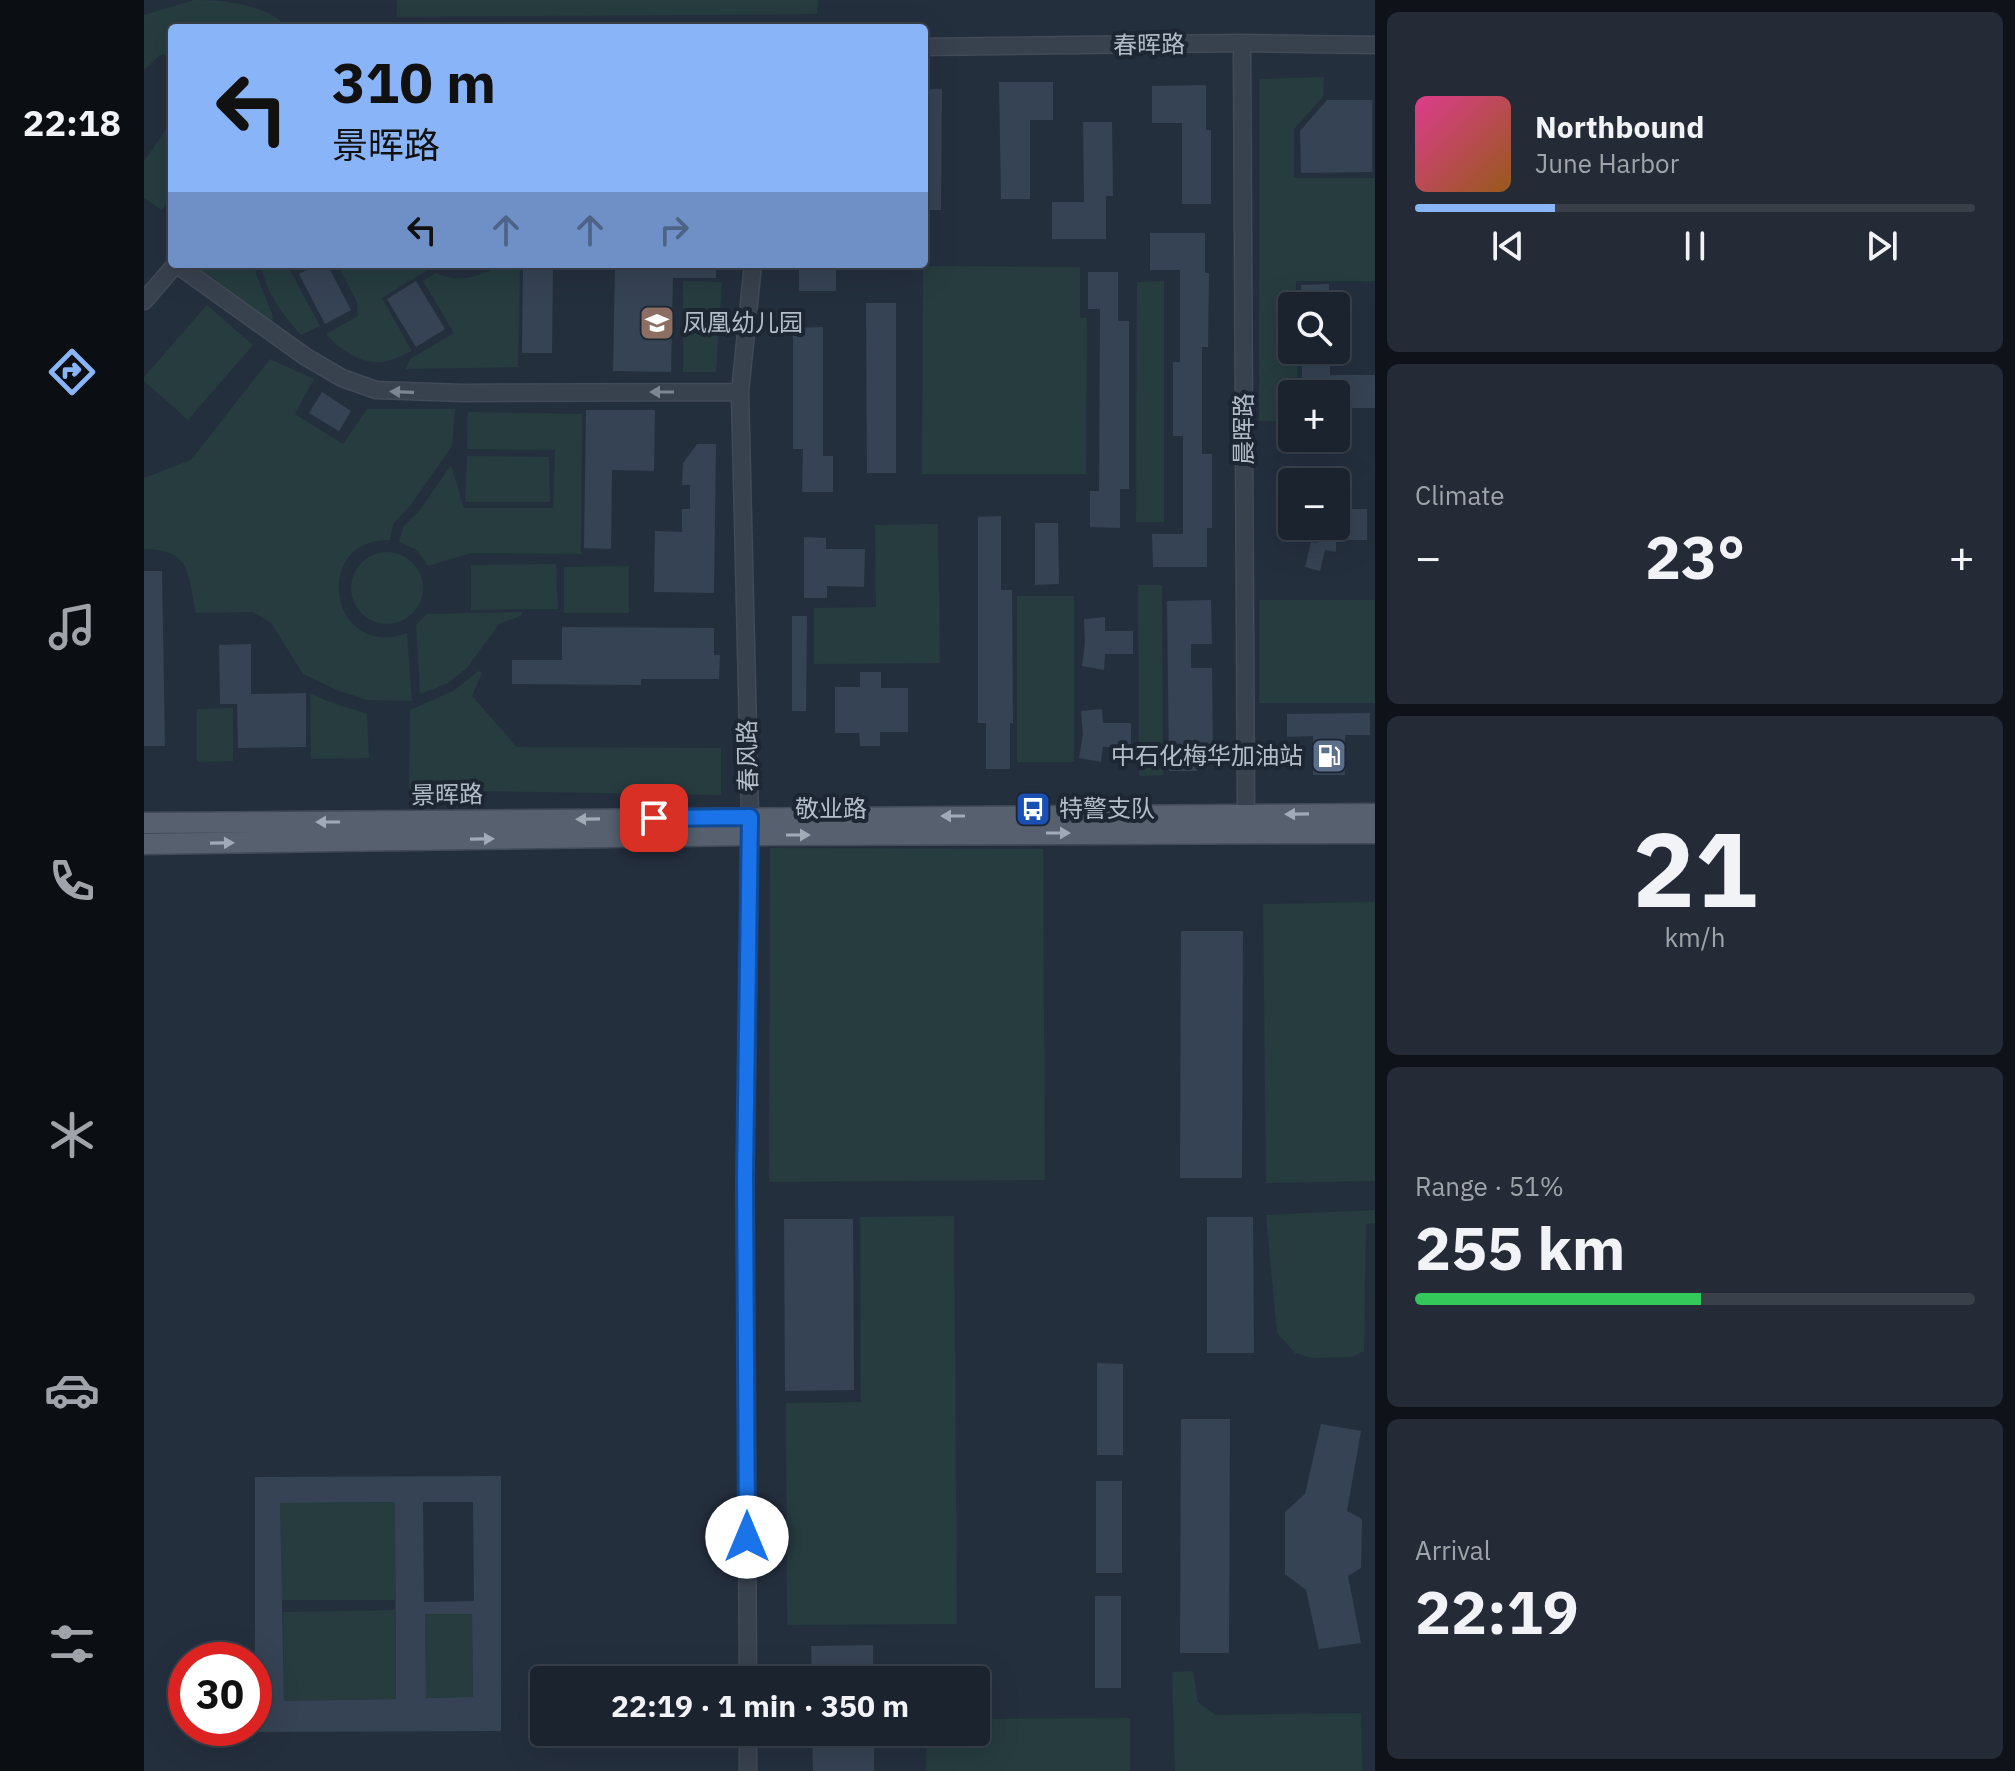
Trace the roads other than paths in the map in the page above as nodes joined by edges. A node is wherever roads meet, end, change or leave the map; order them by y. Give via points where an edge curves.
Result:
1 (1242, 43) junction
2 (1375, 45) edge
3 (928, 47) edge
4 (173, 268) edge
5 (182, 268) edge
6 (753, 268) edge
7 (144, 301) edge
8 (740, 392) junction
9 (1375, 814) edge
10 (1246, 815) junction
11 (144, 823) edge
12 (750, 826) junction
13 (1375, 833) edge
14 (144, 844) edge
15 (748, 1666) edge
16 (748, 1746) edge
17 (748, 1771) edge

1 - 2 street, 春晖路
1 - 3 street, 春晖路
1 - 10 street, 晨晖路
4 - 7 street
8 -> 5 street via 376,390 306,357
6 - 8 street, 春风路
8 - 12 street, 春风路
9 -> 10 main road, 敬业路
10 -> 12 main road, 敬业路
12 -> 11 main road, 景晖路
12 -> 13 main road, 敬业路
14 -> 12 main road, 敬业路
12 - 15 street, 春风路 via 745,1170
16 - 17 street

